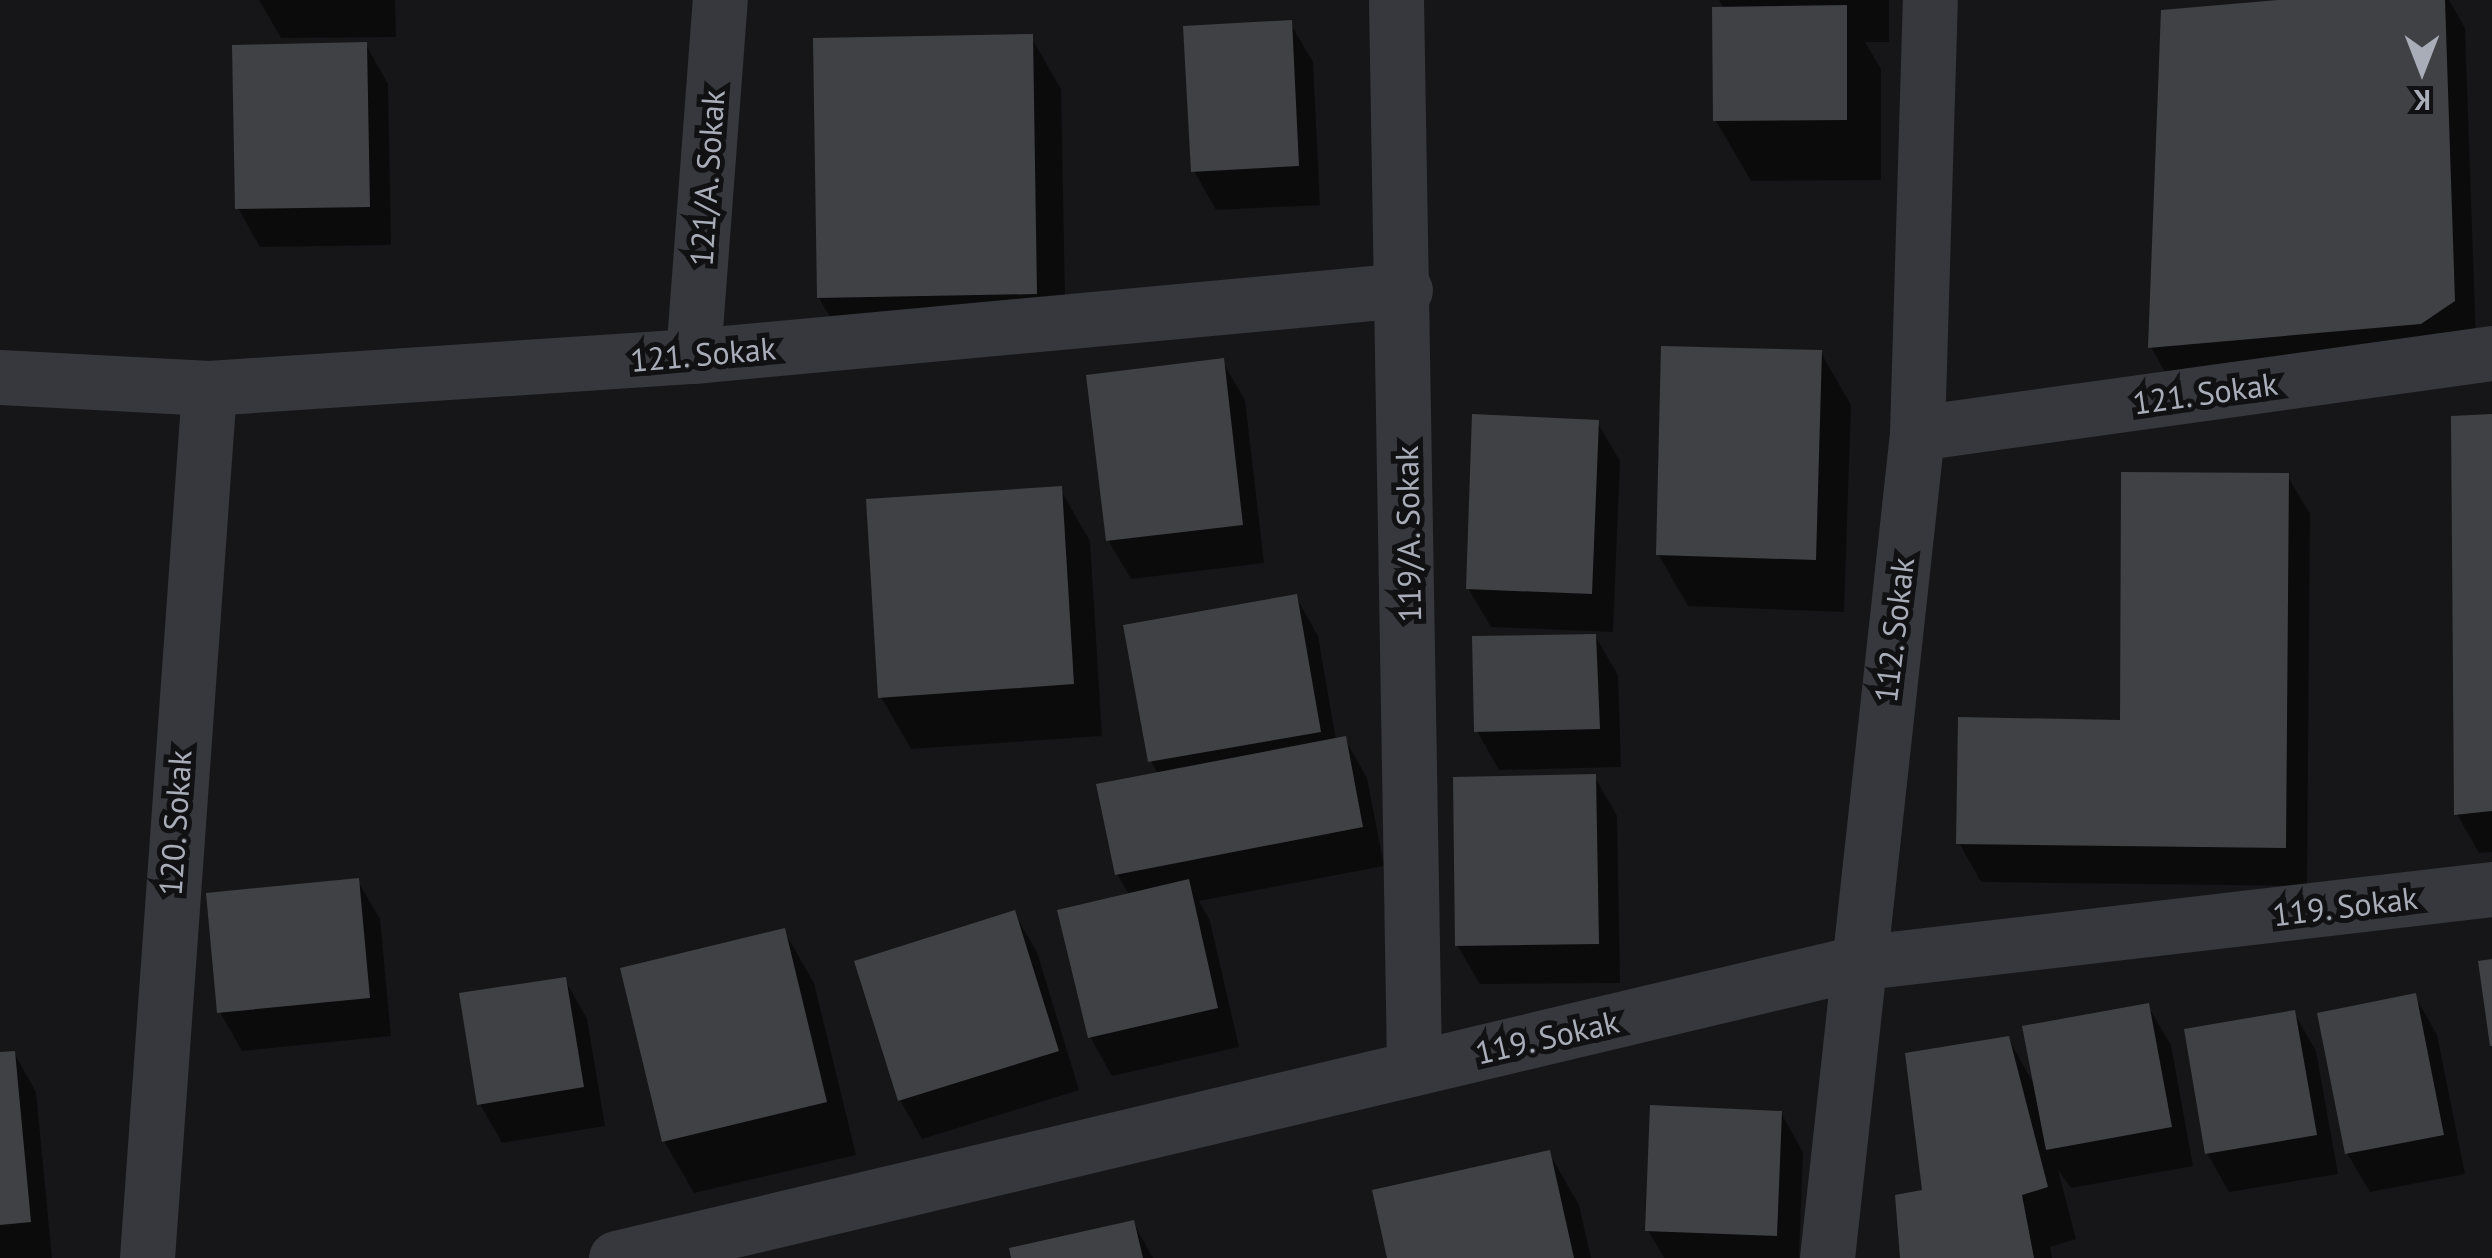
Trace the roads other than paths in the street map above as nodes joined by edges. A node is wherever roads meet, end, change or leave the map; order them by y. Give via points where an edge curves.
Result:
1 (720, 0) edge
2 (1396, 0) edge
3 (1930, 0) edge
4 (1405, 290) junction
5 (2492, 353) edge
6 (694, 356) junction
7 (0, 377) edge
8 (210, 388) junction
9 (1917, 433) junction
10 (2492, 889) edge
11 (1856, 964) junction
12 (1414, 1068) junction
13 (148, 1258) edge
14 (616, 1258) edge
15 (1827, 1258) edge

1 - 6 street, 121/A. Sokak
2 - 4 street, 119/A. Sokak
3 - 9 street, 112. Sokak
4 - 6 street, 121. Sokak
4 - 12 street, 119/A. Sokak
5 - 9 street, 121. Sokak
6 - 8 street, 121. Sokak
7 - 8 street, 121. Sokak
8 - 13 street, 120. Sokak
9 - 11 street, 112. Sokak
10 - 11 street, 119. Sokak
11 - 12 street, 119. Sokak
11 - 15 street, 112. Sokak
12 - 14 street, 119. Sokak

